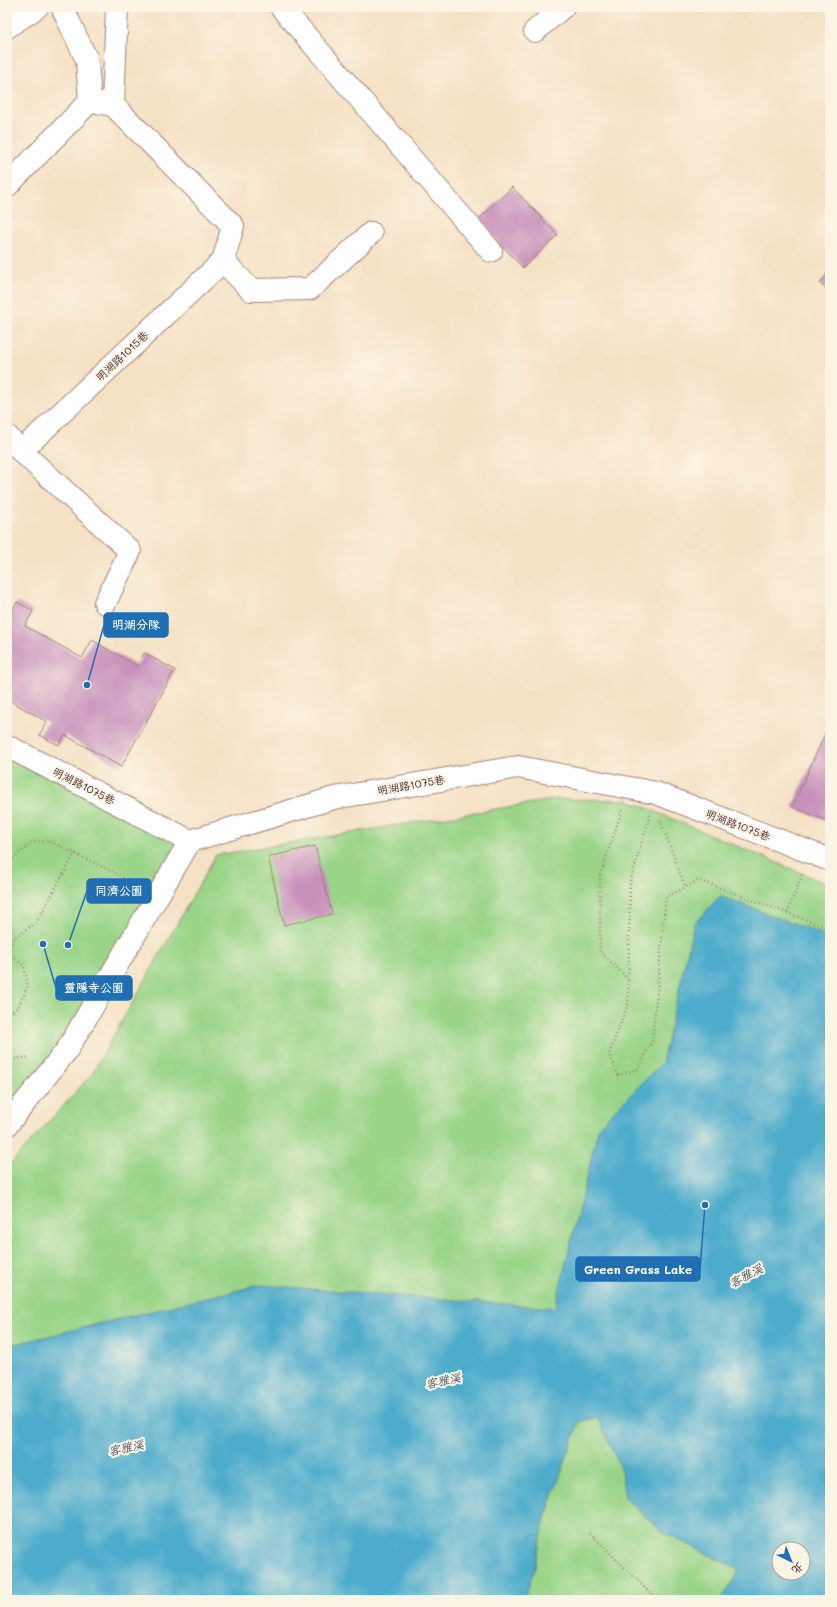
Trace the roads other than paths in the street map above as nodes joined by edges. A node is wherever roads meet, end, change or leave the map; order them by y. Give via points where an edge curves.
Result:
1 (37, 7) edge
2 (62, 7) edge
3 (116, 7) edge
4 (281, 7) edge
5 (563, 7) edge
6 (7, 28) edge
7 (535, 31) dead end
8 (90, 101) junction
9 (113, 105) junction
10 (7, 186) edge
11 (371, 233) dead end
12 (491, 251) dead end
13 (223, 261) junction
14 (14, 443) edge
15 (105, 603) dead end
16 (7, 746) edge
17 (190, 841) junction
18 (821, 856) edge
19 (7, 1125) edge

1 - 6 street
2 - 8 street via 87,60
3 - 9 street
4 - 12 street
5 - 7 street
8 - 9 street
8 - 10 street
9 - 13 street via 233,226
11 - 13 street via 310,289 251,290
13 - 14 street, 明湖路1015巷
14 - 15 street, 明湖路1015巷 via 130,551
16 - 17 street, 明湖路1075巷
17 - 18 street, 明湖路1075巷 via 334,798 518,767 654,798
17 - 19 street via 67,1050

